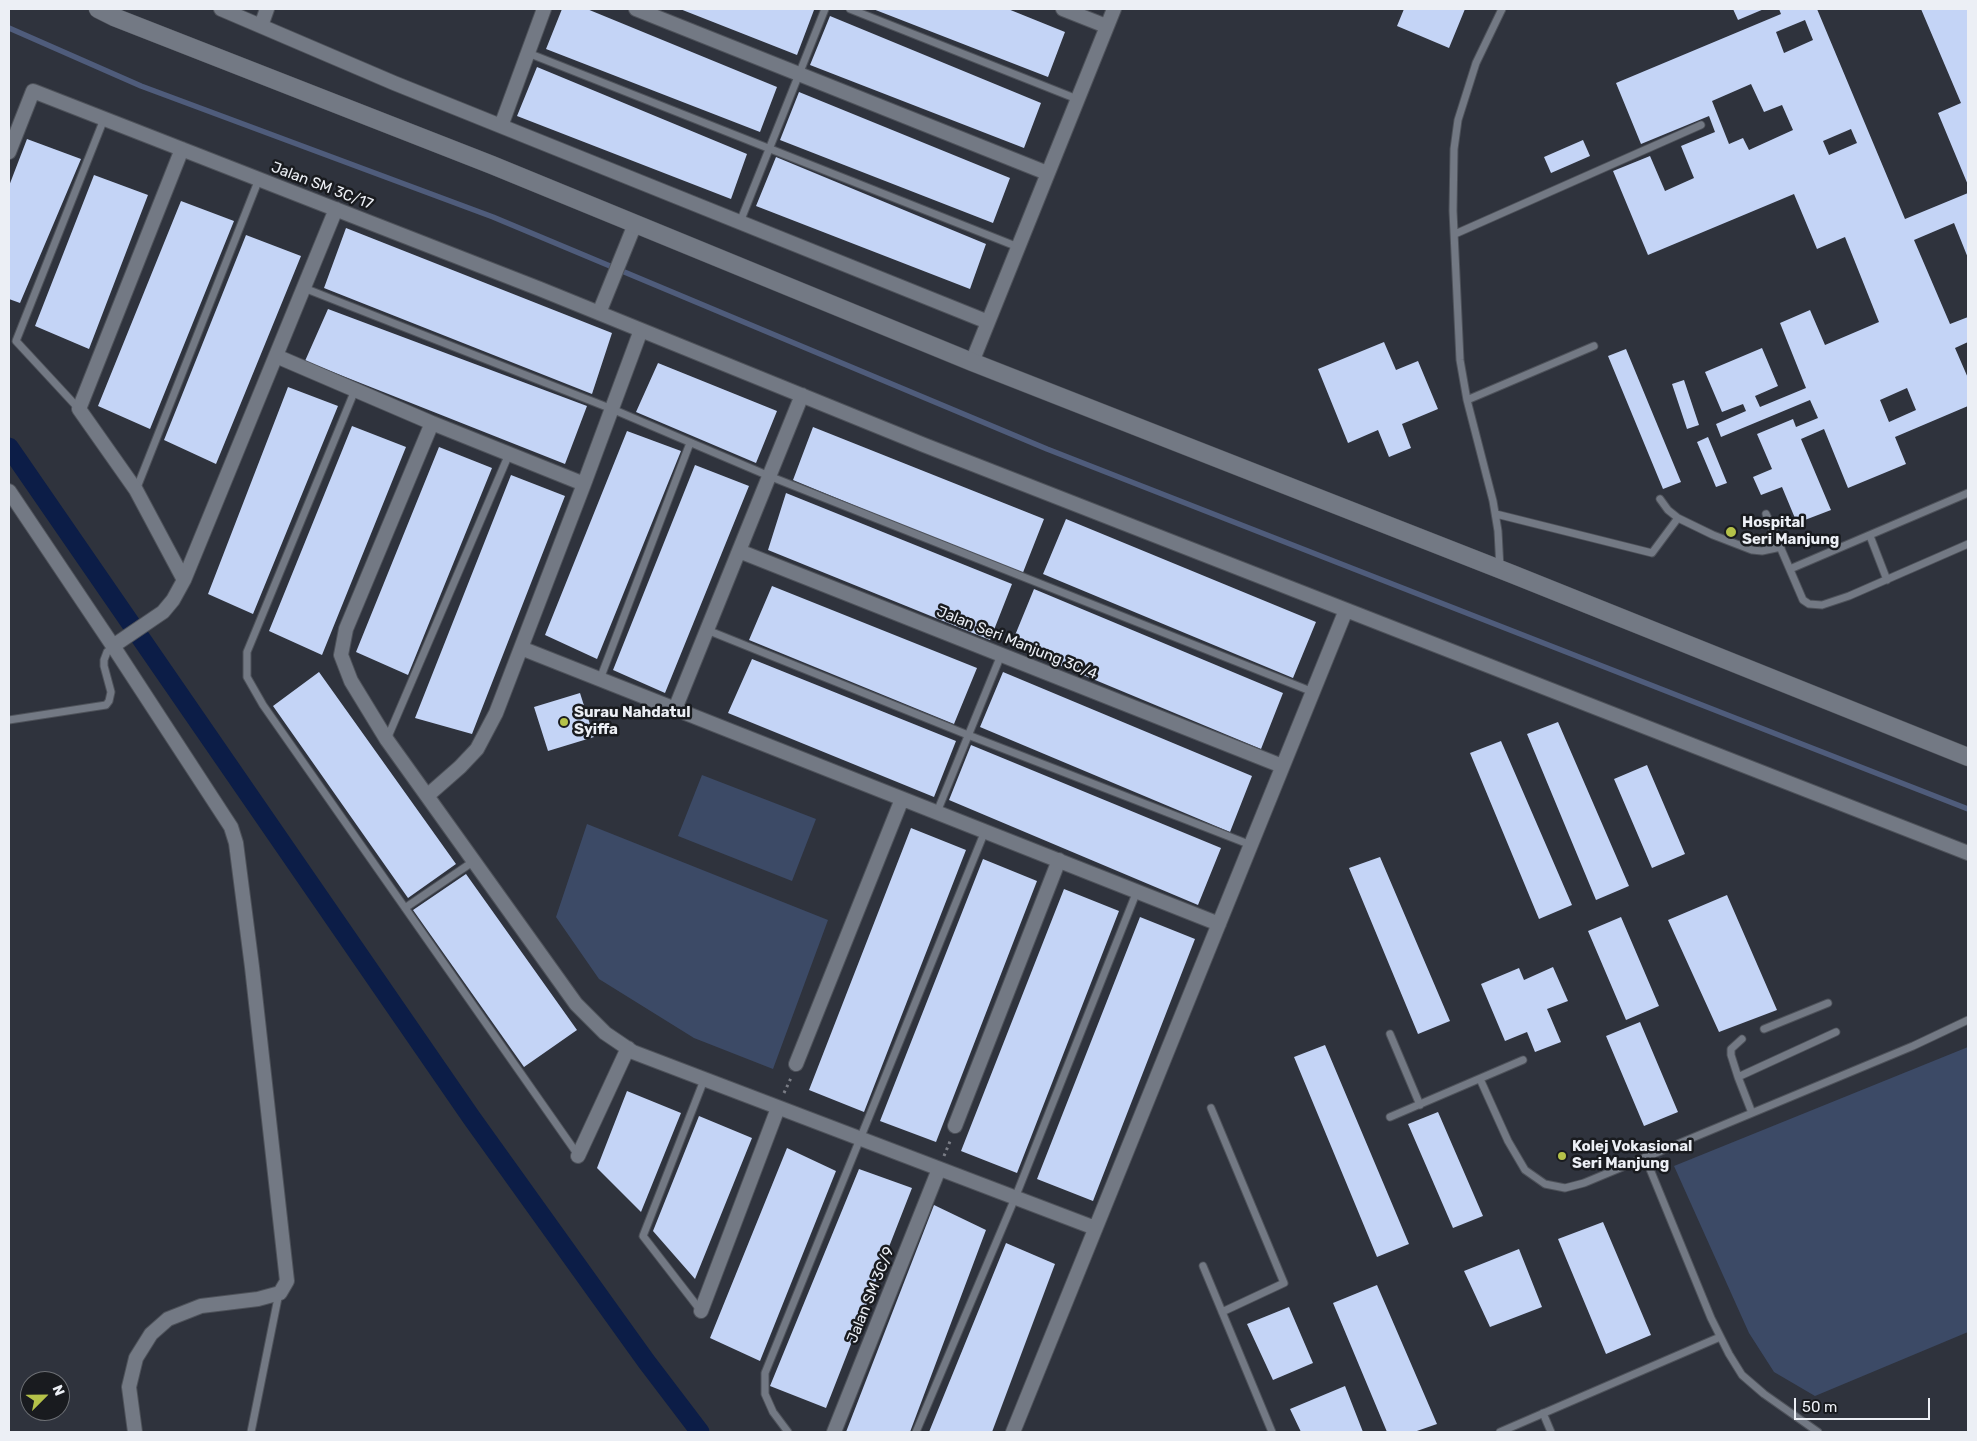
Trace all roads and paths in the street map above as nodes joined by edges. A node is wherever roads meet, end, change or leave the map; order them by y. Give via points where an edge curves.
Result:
1 (98, 9) edge
2 (221, 9) edge
3 (267, 9) edge
4 (544, 9) edge
5 (636, 9) edge
6 (825, 9) edge
7 (850, 9) edge
8 (1063, 9) edge
9 (1114, 9) edge
10 (1502, 9) edge
11 (260, 26) junction
12 (1106, 26) junction
13 (528, 53) junction
14 (799, 74) junction
15 (1077, 99) junction
16 (104, 119) junction
17 (1701, 125) dead end
18 (502, 126) junction
19 (768, 148) junction
20 (182, 149) junction
21 (9, 152) edge
22 (1047, 173) junction
23 (259, 179) junction
24 (336, 209) junction
25 (740, 222) junction
26 (635, 224) junction
27 (1455, 234) junction
28 (1018, 246) junction
29 (304, 288) junction
30 (600, 313) junction
31 (988, 322) junction
32 (640, 330) junction
33 (1594, 346) dead end
34 (276, 356) junction
35 (972, 362) junction
36 (355, 390) junction
37 (802, 395) junction
38 (1467, 400) junction
39 (79, 409) junction
40 (612, 409) junction
41 (432, 423) junction
42 (690, 443) junction
43 (510, 454) junction
44 (769, 476) junction
45 (584, 484) junction
46 (136, 490) junction
47 (9, 491) edge
48 (1968, 493) edge
49 (1660, 500) dead end
50 (1496, 514) junction
51 (1766, 514) dead end
52 (1678, 518) junction
53 (1870, 536) junction
54 (1968, 544) edge
55 (1781, 547) junction
56 (739, 551) junction
57 (1500, 569) junction
58 (1790, 569) junction
59 (184, 580) junction
60 (1887, 580) junction
61 (1346, 610) junction
62 (707, 630) junction
63 (119, 643) junction
64 (521, 648) junction
65 (1001, 654) junction
66 (600, 679) junction
67 (1313, 692) junction
68 (675, 709) junction
69 (9, 720) edge
70 (968, 735) junction
71 (386, 740) junction
72 (1968, 757) edge
73 (1282, 766) junction
74 (427, 796) junction
75 (902, 798) junction
76 (937, 812) junction
77 (984, 831) junction
78 (1251, 845) junction
79 (1968, 853) edge
80 (1059, 860) junction
81 (474, 861) junction
82 (1137, 891) junction
83 (405, 908) junction
84 (1219, 924) junction
85 (1828, 1002) dead end
86 (1968, 1020) edge
87 (1764, 1029) dead end
88 (1836, 1032) dead end
89 (1390, 1034) dead end
90 (1742, 1039) dead end
91 (628, 1048) junction
92 (1523, 1060) dead end
93 (796, 1064) joint
94 (1738, 1077) junction
95 (1480, 1079) junction
96 (704, 1080) junction
97 (1420, 1105) junction
98 (778, 1108) junction
99 (1211, 1108) dead end
100 (1752, 1112) junction
101 (1390, 1117) dead end
102 (955, 1126) joint
103 (860, 1140) junction
104 (578, 1156) joint
105 (1645, 1157) junction
106 (939, 1169) junction
107 (1015, 1198) junction
108 (1095, 1228) junction
109 (1203, 1266) dead end
110 (280, 1293) junction
111 (701, 1311) joint
112 (1222, 1312) junction
113 (1720, 1337) junction
114 (1543, 1414) junction
115 (135, 1432) edge
116 (251, 1432) edge
117 (788, 1432) edge
118 (834, 1432) edge
119 (916, 1432) edge
120 (1013, 1432) edge
121 (1272, 1432) edge
122 (1500, 1432) edge
123 (1551, 1432) edge
124 (1818, 1432) edge

1 - 26 street
2 - 11 street
3 - 11 street
4 - 13 street
5 - 14 street
6 - 14 lane
7 - 15 lane
8 - 12 street
9 - 12 street
10 - 27 lane via 1476,64 1458,120 1454,149
11 - 18 street
12 - 15 street
13 - 18 street
13 - 19 lane
14 - 19 lane
14 - 22 street
15 - 22 street
16 - 20 street, Jalan SM 3C/17
16 - 21 street, Jalan SM 3C/17 via 33,91
16 - 39 lane via 16,341
17 - 27 lane
18 - 25 street
19 - 25 lane
19 - 28 lane
20 - 23 street, Jalan SM 3C/17
20 - 39 street
22 - 28 street
23 - 24 street, Jalan SM 3C/17
23 - 46 lane
24 - 29 street
24 - 30 street, Jalan SM 3C/17
25 - 31 street
26 - 30 street
26 - 35 street
27 - 38 lane via 1460,360
28 - 31 street
29 - 34 street
29 - 40 lane
30 - 32 street, Jalan SM 3C/17
31 - 35 street
32 - 37 street, Jalan SM 3C/17
32 - 40 street
33 - 38 lane
34 - 36 street
34 - 59 street
35 - 57 street
36 - 41 street
36 - 83 lane via 247,652 247,677 263,705
37 - 44 street
37 - 61 street, Jalan SM 3C/17
38 - 50 lane
39 - 46 street
40 - 42 lane
40 - 45 street
41 - 43 street
41 - 71 street via 346,629 341,655 351,681
42 - 44 lane
42 - 66 lane
43 - 45 street
43 - 71 lane
44 - 56 street
44 - 67 lane
45 - 64 street
46 - 59 street
47 - 63 street
48 - 53 lane
49 - 52 lane
50 - 52 lane via 1652,553
50 - 57 lane
51 - 55 lane
52 - 55 lane via 1752,550
53 - 58 lane
53 - 60 lane
54 - 60 lane
55 - 58 lane
56 - 62 street
56 - 65 street, Jalan Seri Manjung 3C/4
57 - 72 street
58 - 60 lane via 1803,600 1810,604 1822,605
59 - 63 street via 162,612
61 - 67 street
61 - 79 street, Jalan SM 3C/17
62 - 68 street
62 - 70 lane
63 - 69 lane via 107,652 104,660 112,692 106,705
63 - 110 street via 230,827 236,843 287,1281
64 - 66 street
64 - 74 street via 496,714 477,749
65 - 70 lane
65 - 73 street, Jalan Seri Manjung 3C/4
66 - 68 street
67 - 73 street
68 - 75 street
70 - 76 lane
70 - 78 lane
71 - 74 street
73 - 78 street
74 - 81 street
75 - 76 street
75 - 93 street
76 - 77 street
77 - 80 street
77 - 103 lane
78 - 84 street
80 - 82 street
80 - 102 street
81 - 83 lane
81 - 91 street via 576,1004 605,1033
82 - 84 street
82 - 107 lane
83 - 104 lane
84 - 108 street
85 - 87 lane
86 - 100 lane
88 - 94 lane
89 - 97 lane
90 - 94 lane via 1731,1049
91 - 96 street
91 - 104 street
92 - 95 lane
93 - 98 path
94 - 100 lane
95 - 97 lane
95 - 105 lane via 1525,1170 1545,1184 1565,1188
96 - 98 street
96 - 111 lane via 643,1236
97 - 101 lane
98 - 103 street
98 - 111 street
99 - 112 lane via 1284,1283
100 - 105 lane
102 - 106 path
103 - 106 street
103 - 117 lane via 765,1373 765,1394
105 - 113 lane
106 - 107 street
106 - 118 street, Jalan SM 3C/9
107 - 108 street
107 - 119 lane
108 - 120 street
109 - 112 lane
110 - 115 street via 201,1306 168,1319 151,1334 136,1358 129,1387
110 - 116 lane
112 - 121 lane
113 - 114 lane
113 - 124 lane via 1742,1375
114 - 122 lane
114 - 123 lane

